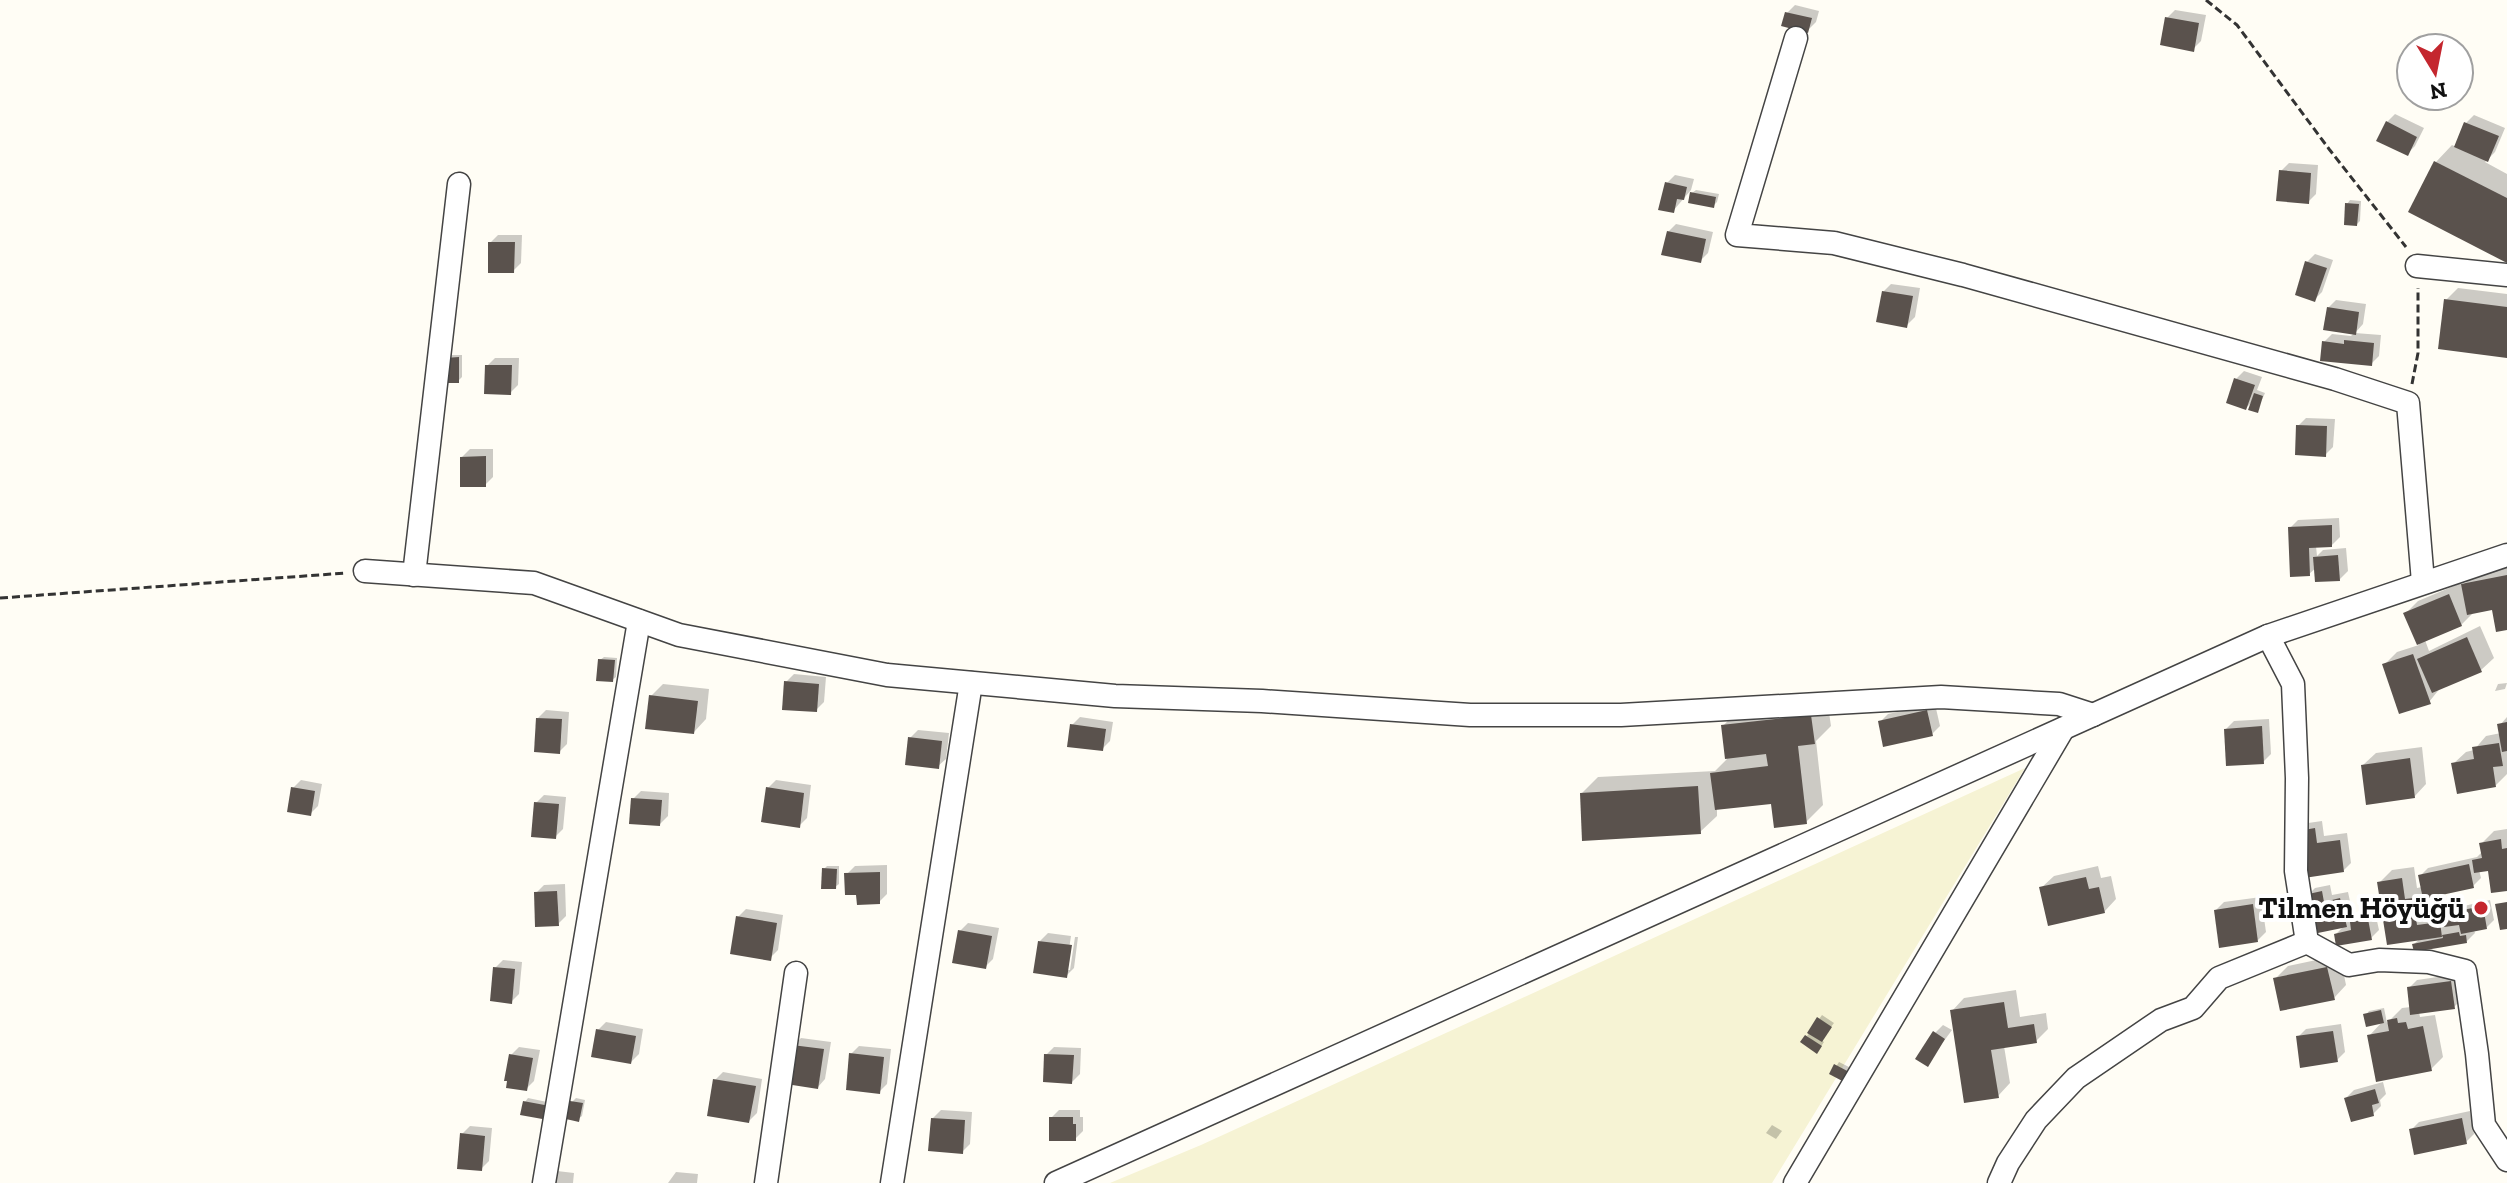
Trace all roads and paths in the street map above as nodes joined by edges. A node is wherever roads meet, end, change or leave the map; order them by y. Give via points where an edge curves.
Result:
1 (2206, 0) edge
2 (1796, 38) dead end
3 (459, 184) dead end
4 (2417, 266) junction
5 (2507, 275) edge
6 (2408, 403) junction
7 (2507, 555) edge
8 (365, 571) joint
9 (414, 575) junction
10 (2423, 582) junction
11 (0, 598) edge
12 (639, 621) junction
13 (2268, 636) junction
14 (971, 683) junction
15 (2093, 715) junction
16 (2063, 729) junction
17 (2307, 942) junction
18 (796, 973) dead end
19 (2507, 1160) edge
20 (544, 1183) edge
21 (766, 1183) edge
22 (892, 1183) edge
23 (1056, 1183) edge
24 (1795, 1183) edge
25 (1999, 1183) edge

1 - 4 path via 2237,25
2 - 6 street via 1737,235 1834,243 1934,268
3 - 9 street
4 - 5 street
4 - 6 path via 2418,353
6 - 10 street
7 - 10 street
8 - 9 street
8 - 11 path
9 - 12 street via 534,583
10 - 13 street
12 - 14 street via 679,635 887,675
12 - 20 street
13 - 15 street
13 - 17 street via 2293,684 2296,871
14 - 15 street via 1470,715 1621,715 1941,697 2059,704
14 - 22 street
15 - 16 street
16 - 23 street
16 - 24 street
17 - 19 street via 2349,965 2429,962 2465,971 2484,1125
17 - 25 street via 2219,978 2193,1008 2161,1020 2076,1078 2036,1120
18 - 21 street

